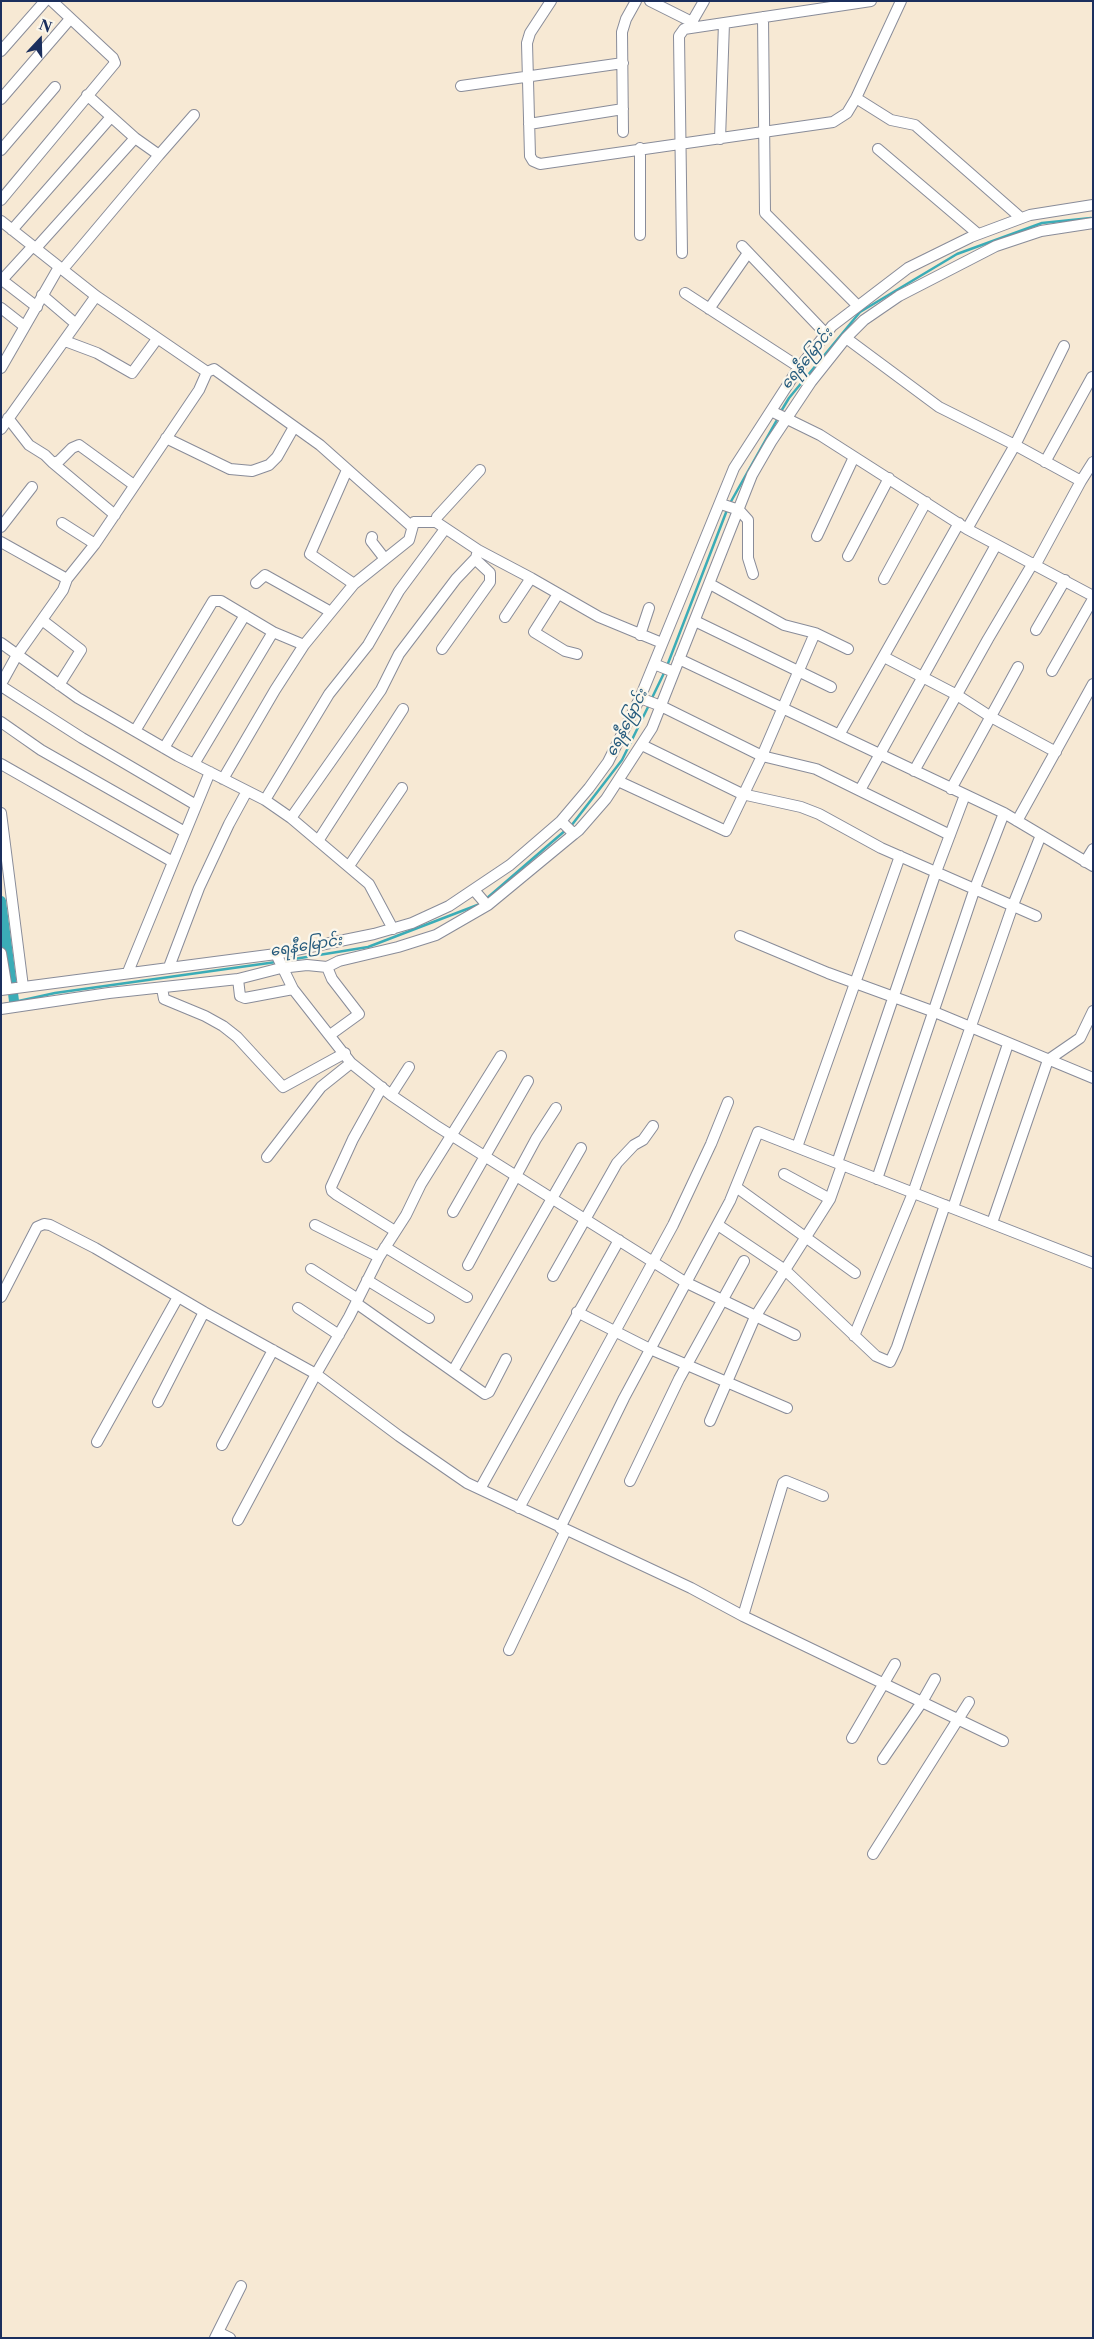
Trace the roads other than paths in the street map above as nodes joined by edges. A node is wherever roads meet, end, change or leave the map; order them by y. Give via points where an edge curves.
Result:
1 (45, 1) edge
2 (52, 1) edge
3 (551, 1) edge
4 (636, 1) edge
5 (650, 1) edge
6 (704, 1) edge
7 (872, 1) edge
8 (901, 1) edge
9 (763, 17) junction
10 (70, 18) junction
11 (724, 22) junction
12 (691, 25) junction
13 (1, 51) edge
14 (623, 63) junction
15 (528, 76) junction
16 (461, 86) dead end
17 (55, 87) dead end
18 (87, 95) junction
19 (856, 98) junction
20 (1, 99) edge
21 (624, 109) junction
22 (194, 115) dead end
23 (110, 117) junction
24 (529, 124) junction
25 (623, 132) dead end
26 (765, 132) junction
27 (135, 138) junction
28 (720, 139) junction
29 (682, 144) junction
30 (640, 148) junction
31 (878, 148) dead end
32 (1, 150) edge
33 (159, 155) junction
34 (1, 200) edge
35 (1093, 205) edge
36 (1021, 218) junction
37 (1, 221) edge
38 (1093, 222) edge
39 (12, 230) junction
40 (978, 234) junction
41 (640, 235) dead end
42 (35, 247) junction
43 (682, 253) dead end
44 (61, 268) junction
45 (685, 293) dead end
46 (42, 295) junction
47 (96, 296) junction
48 (857, 305) junction
49 (37, 306) junction
50 (1, 308) edge
51 (709, 309) junction
52 (76, 324) junction
53 (24, 326) junction
54 (826, 334) junction
55 (846, 338) junction
56 (157, 339) junction
57 (65, 341) junction
58 (1064, 346) dead end
59 (799, 367) junction
60 (1, 368) edge
61 (210, 371) junction
62 (1092, 377) edge
63 (773, 412) junction
64 (8, 418) junction
65 (786, 418) junction
66 (293, 428) junction
67 (1, 429) edge
68 (166, 438) junction
69 (1015, 445) junction
70 (854, 457) junction
71 (1045, 462) junction
72 (1093, 462) edge
73 (52, 463) junction
74 (480, 470) dead end
75 (346, 474) junction
76 (889, 478) junction
77 (1081, 481) junction
78 (134, 485) junction
79 (32, 487) dead end
80 (926, 502) junction
81 (721, 504) dead end
82 (738, 510) junction
83 (114, 515) junction
84 (436, 522) junction
85 (62, 523) dead end
86 (963, 526) junction
87 (1, 527) edge
88 (412, 530) junction
89 (442, 533) junction
90 (817, 536) dead end
91 (372, 537) dead end
92 (1, 542) edge
93 (95, 544) junction
94 (996, 545) junction
95 (476, 555) junction
96 (848, 556) dead end
97 (385, 559) junction
98 (1035, 564) junction
99 (753, 574) dead end
100 (67, 579) junction
101 (884, 579) dead end
102 (530, 580) junction
103 (1065, 580) junction
104 (256, 583) dead end
105 (354, 584) junction
106 (710, 584) junction
107 (556, 596) junction
108 (1093, 596) edge
109 (1093, 599) edge
110 (649, 608) dead end
111 (331, 612) junction
112 (244, 615) junction
113 (505, 617) dead end
114 (42, 620) junction
115 (695, 620) junction
116 (1036, 630) dead end
117 (272, 632) junction
118 (815, 633) junction
119 (640, 635) junction
120 (1, 643) edge
121 (304, 645) junction
122 (660, 647) junction
123 (442, 649) dead end
124 (848, 649) dead end
125 (577, 654) dead end
126 (17, 655) junction
127 (884, 657) junction
128 (679, 659) junction
129 (655, 664) junction
130 (1018, 667) dead end
131 (674, 671) junction
132 (799, 671) junction
133 (1052, 671) dead end
134 (923, 676) junction
135 (1093, 684) edge
136 (1, 685) edge
137 (59, 685) junction
138 (831, 686) dead end
139 (957, 695) junction
140 (642, 699) junction
141 (659, 705) junction
142 (783, 708) junction
143 (403, 710) dead end
144 (991, 717) junction
145 (1, 722) edge
146 (135, 731) junction
147 (839, 735) junction
148 (642, 745) junction
149 (164, 748) junction
150 (1056, 752) junction
151 (880, 754) junction
152 (762, 756) junction
153 (1, 764) edge
154 (194, 764) junction
155 (914, 771) junction
156 (210, 772) junction
157 (223, 779) junction
158 (618, 781) junction
159 (402, 788) dead end
160 (952, 788) junction
161 (860, 790) junction
162 (247, 791) junction
163 (742, 794) junction
164 (965, 795) junction
165 (265, 800) junction
166 (196, 805) junction
167 (1, 813) edge
168 (1004, 813) junction
169 (291, 818) junction
170 (562, 821) junction
171 (1017, 821) junction
172 (185, 832) junction
173 (573, 833) junction
174 (950, 835) junction
175 (1040, 835) junction
176 (318, 841) junction
177 (1093, 849) edge
178 (900, 856) junction
179 (173, 862) junction
180 (1089, 864) edge
181 (349, 866) junction
182 (936, 872) junction
183 (975, 888) junction
184 (475, 891) junction
185 (486, 904) dead end
186 (1013, 905) junction
187 (1036, 916) dead end
188 (393, 929) junction
189 (740, 936) dead end
190 (1, 953) edge
191 (278, 961) junction
192 (169, 966) junction
193 (327, 967) junction
194 (128, 972) junction
195 (238, 979) junction
196 (854, 983) junction
197 (23, 987) junction
198 (162, 988) junction
199 (4, 989) edge
200 (293, 990) junction
201 (893, 997) junction
202 (1, 1009) edge
203 (932, 1011) junction
204 (1093, 1011) edge
205 (970, 1027) junction
206 (330, 1035) junction
207 (1008, 1044) junction
208 (345, 1053) junction
209 (501, 1056) dead end
210 (1048, 1060) junction
211 (356, 1067) junction
212 (409, 1067) dead end
213 (1093, 1078) edge
214 (528, 1081) dead end
215 (382, 1087) junction
216 (391, 1095) junction
217 (728, 1102) dead end
218 (556, 1108) dead end
219 (654, 1126) dead end
220 (450, 1135) junction
221 (797, 1147) junction
222 (582, 1148) dead end
223 (484, 1156) junction
224 (267, 1157) dead end
225 (840, 1164) junction
226 (784, 1174) dead end
227 (517, 1177) junction
228 (877, 1178) junction
229 (736, 1187) junction
230 (913, 1193) junction
231 (552, 1198) junction
232 (830, 1199) junction
233 (949, 1206) junction
234 (453, 1212) dead end
235 (585, 1219) junction
236 (992, 1223) junction
237 (315, 1225) dead end
238 (718, 1225) junction
239 (395, 1231) junction
240 (806, 1236) junction
241 (618, 1240) junction
242 (385, 1247) junction
243 (379, 1257) junction
244 (744, 1260) dead end
245 (652, 1261) junction
246 (1093, 1264) edge
247 (468, 1265) dead end
248 (311, 1268) dead end
249 (783, 1273) junction
250 (855, 1273) dead end
251 (553, 1276) dead end
252 (367, 1280) junction
253 (685, 1282) junction
254 (1, 1297) edge
255 (178, 1297) junction
256 (466, 1297) dead end
257 (722, 1300) junction
258 (357, 1301) junction
259 (298, 1308) dead end
260 (204, 1312) junction
261 (577, 1312) junction
262 (755, 1317) junction
263 (429, 1318) dead end
264 (614, 1332) junction
265 (339, 1335) junction
266 (796, 1335) dead end
267 (854, 1336) junction
268 (650, 1349) junction
269 (273, 1350) junction
270 (506, 1359) dead end
271 (686, 1366) junction
272 (318, 1371) junction
273 (453, 1371) junction
274 (726, 1382) junction
275 (158, 1402) dead end
276 (787, 1408) dead end
277 (710, 1421) dead end
278 (97, 1442) dead end
279 (222, 1445) dead end
280 (630, 1481) dead end
281 (480, 1489) junction
282 (823, 1496) dead end
283 (519, 1508) junction
284 (238, 1520) dead end
285 (563, 1529) junction
286 (743, 1616) junction
287 (509, 1650) dead end
288 (895, 1664) dead end
289 (935, 1679) dead end
290 (884, 1684) junction
291 (922, 1702) junction
292 (969, 1702) dead end
293 (958, 1720) junction
294 (852, 1738) dead end
295 (1003, 1741) dead end
296 (884, 1759) dead end
297 (873, 1854) dead end
298 (241, 2286) dead end
299 (217, 2335) edge
300 (230, 2338) edge

1 - 13 street
2 - 10 street
3 - 15 street via 530,33 527,43
4 - 14 street via 624,26
5 - 12 street
6 - 12 street
7 - 9 street
8 - 19 street
9 - 11 street
9 - 26 street
10 - 18 street via 114,58 115,63
10 - 20 street
11 - 12 street
11 - 28 street
12 - 29 street via 679,36
14 - 15 street
14 - 21 street
15 - 16 street
15 - 24 street
17 - 32 street
18 - 23 street
18 - 34 street
19 - 26 street via 847,113 833,122
19 - 36 street via 891,120 916,125
21 - 24 street
21 - 25 street
22 - 33 street
23 - 27 street
23 - 39 street
24 - 30 street via 530,156 540,164
26 - 28 street
26 - 48 street via 765,213
27 - 33 street
27 - 42 street
28 - 29 street
29 - 30 street
29 - 43 street
30 - 41 street
31 - 40 street
33 - 44 street
35 - 36 street
36 - 40 street
37 - 39 street
38 - 55 street via 1041,231 996,246 899,296 864,320
39 - 42 street
40 - 48 street via 908,268
42 - 44 street
42 - 49 street via 2,280
44 - 46 street
44 - 47 street
45 - 51 street
46 - 49 street
46 - 52 street
47 - 52 street
47 - 56 street
48 - 54 street
49 - 53 street
50 - 53 street
51 - 54 street via 745,249
51 - 59 street
52 - 57 street
53 - 60 street
54 - 59 street
55 - 65 street
55 - 69 street via 939,406
56 - 57 street via 132,373 96,353
56 - 61 street
57 - 64 street
58 - 69 street
59 - 63 street
61 - 66 street
61 - 68 street
62 - 71 street
63 - 65 street
63 - 122 street via 734,468
64 - 67 street
64 - 73 street via 29,445
65 - 70 street
65 - 82 street via 760,461
66 - 68 street via 277,457 269,465 252,471 230,469
66 - 75 street via 320,445
68 - 78 street
69 - 71 street
69 - 86 street
70 - 76 street
70 - 90 street
71 - 77 street
72 - 77 street
73 - 78 street via 80,445
73 - 83 street
74 - 84 street
75 - 88 street
75 - 105 street via 310,554
76 - 80 street
76 - 96 street
77 - 98 street
78 - 83 street
79 - 87 street
80 - 86 street
80 - 101 street
81 - 82 street
82 - 99 street via 748,520 748,558
82 - 106 street
83 - 93 street
84 - 88 street
84 - 89 street
85 - 93 street
86 - 94 street
86 - 127 street
88 - 97 street
89 - 95 street
89 - 165 street via 399,591 368,645 329,694
91 - 97 street via 370,541
92 - 100 street
93 - 100 street
94 - 98 street
94 - 134 street
95 - 102 street
95 - 123 street via 490,573 490,582
95 - 169 street via 399,654 381,690
97 - 105 street
98 - 103 street
98 - 139 street
100 - 114 street
102 - 107 street
102 - 113 street
103 - 108 street
103 - 116 street
104 - 111 street via 264,575
105 - 111 street
106 - 115 street
106 - 118 street via 784,625
107 - 119 street
107 - 125 street via 534,632 565,651
109 - 133 street
110 - 119 street
111 - 121 street
112 - 117 street
112 - 146 street via 216,600 210,603
112 - 149 street
114 - 126 street
114 - 137 street via 82,650
115 - 128 street
115 - 132 street
117 - 121 street
117 - 154 street
118 - 124 street
118 - 132 street
119 - 122 street
120 - 126 street
121 - 157 street
122 - 129 street
126 - 136 street
126 - 137 street
127 - 134 street
127 - 147 street
128 - 131 street
128 - 142 street
129 - 131 street
129 - 140 street
130 - 144 street
131 - 141 street
132 - 138 street
132 - 142 street
134 - 139 street
134 - 151 street
135 - 150 street
136 - 166 street via 82,738
137 - 146 street
139 - 144 street
139 - 155 street
140 - 141 street
140 - 170 street via 608,762
141 - 148 street via 652,728
141 - 152 street
142 - 147 street
142 - 152 street
143 - 176 street
144 - 150 street
144 - 160 street
145 - 172 street via 49,754
146 - 149 street
147 - 151 street
148 - 158 street
148 - 163 street
149 - 154 street
150 - 171 street
151 - 155 street
151 - 161 street
152 - 161 street via 816,769
152 - 163 street
153 - 179 street
154 - 156 street
155 - 160 street
156 - 157 street
156 - 166 street
157 - 162 street
158 - 163 street via 726,831
158 - 173 street via 606,800
159 - 181 street
160 - 164 street
161 - 174 street
162 - 165 street
162 - 192 street via 199,888
163 - 178 street via 801,807
164 - 168 street
164 - 174 street
165 - 169 street
166 - 172 street
167 - 197 street
168 - 171 street
168 - 183 street
169 - 176 street
170 - 173 street
170 - 184 street
171 - 175 street
172 - 179 street
173 - 193 street via 488,905 436,935 339,960
174 - 182 street
175 - 180 street
175 - 186 street
176 - 181 street
177 - 180 street
178 - 182 street
178 - 196 street
179 - 194 street
181 - 188 street via 368,884
182 - 183 street
182 - 201 street
183 - 186 street
183 - 203 street
184 - 185 street
184 - 188 street via 449,906
186 - 187 street
186 - 205 street
188 - 191 street
189 - 196 street
190 - 199 street
191 - 192 street
191 - 193 street
191 - 195 street
191 - 200 street
192 - 194 street
193 - 206 street via 332,979 359,1014
194 - 197 street
195 - 198 street
195 - 200 street via 240,996 245,998
196 - 201 street
196 - 221 street
197 - 199 street
198 - 202 street via 109,992
198 - 208 street via 164,999 205,1016 237,1037 283,1087
200 - 206 street
201 - 203 street
201 - 225 street
203 - 205 street
203 - 228 street
204 - 210 street via 1080,1038
205 - 207 street
205 - 230 street
206 - 208 street
207 - 210 street
207 - 233 street
208 - 211 street
209 - 220 street
210 - 213 street
210 - 236 street
211 - 215 street
211 - 224 street via 321,1087
212 - 216 street
214 - 223 street
215 - 216 street
215 - 239 street via 330,1187 337,1195
216 - 220 street
217 - 245 street via 691,1190
218 - 227 street
219 - 235 street via 617,1162
220 - 223 street
220 - 239 street
221 - 225 street
221 - 229 street via 758,1132
222 - 231 street
223 - 227 street
223 - 234 street
225 - 228 street
225 - 232 street
226 - 232 street
227 - 231 street
227 - 247 street
228 - 230 street
229 - 238 street
229 - 240 street
230 - 233 street
230 - 267 street
231 - 235 street
231 - 273 street
232 - 240 street
233 - 236 street
233 - 267 street via 892,1360 888,1362 876,1356
235 - 241 street
235 - 251 street
236 - 246 street
237 - 243 street
238 - 249 street
238 - 253 street
239 - 242 street
240 - 249 street
240 - 250 street
241 - 245 street
241 - 261 street
242 - 243 street
242 - 256 street
243 - 252 street
244 - 257 street
245 - 253 street
245 - 264 street
248 - 258 street
249 - 262 street
249 - 267 street
252 - 258 street
252 - 263 street
253 - 257 street
253 - 268 street
254 - 255 street via 37,1227 44,1224 95,1248
255 - 260 street
255 - 278 street
257 - 262 street
257 - 271 street
258 - 265 street
258 - 273 street
259 - 265 street
260 - 269 street
260 - 275 street
261 - 264 street
261 - 281 street
262 - 266 street
262 - 274 street
264 - 268 street
264 - 283 street
265 - 272 street
268 - 271 street
268 - 285 street
269 - 272 street
269 - 279 street
270 - 273 street via 487,1394
271 - 274 street
271 - 280 street
272 - 281 street via 399,1436
272 - 284 street
274 - 276 street
274 - 277 street
281 - 283 street
282 - 286 street via 783,1483
283 - 285 street
285 - 286 street via 691,1588
285 - 287 street
286 - 290 street
288 - 290 street
289 - 291 street
290 - 291 street
290 - 294 street
291 - 293 street
291 - 296 street
292 - 293 street
293 - 295 street
293 - 297 street
298 - 299 street
299 - 300 street

